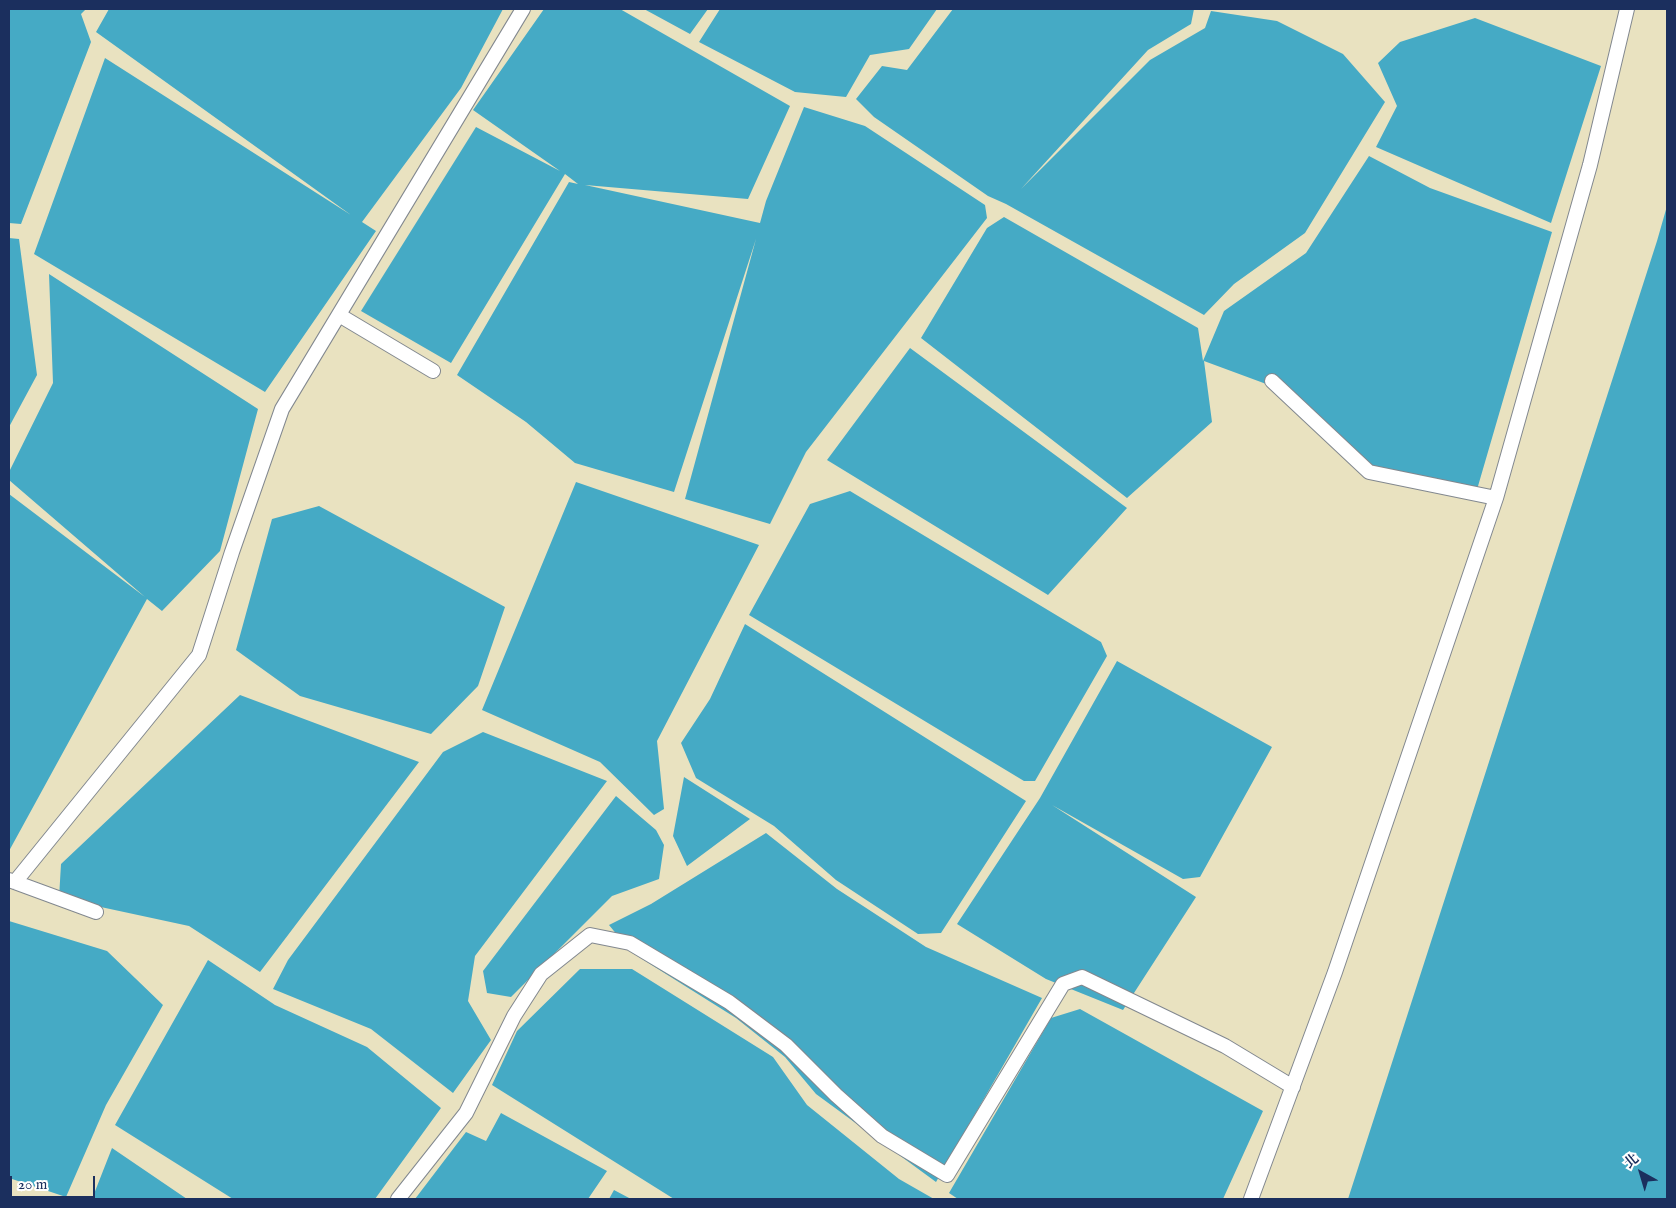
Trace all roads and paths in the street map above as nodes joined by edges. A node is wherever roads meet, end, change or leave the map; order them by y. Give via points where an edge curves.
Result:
1 (522, 9) edge
2 (1627, 9) edge
3 (339, 315) junction
4 (433, 371) dead end
5 (1272, 381) dead end
6 (1496, 498) junction
7 (12, 881) edge
8 (96, 912) dead end
9 (1293, 1087) junction
10 (398, 1199) edge
11 (1252, 1199) edge

1 - 3 lane
2 - 6 lane via 1590,165
3 - 4 lane
3 - 7 lane via 282,409 199,654
5 - 6 lane via 1369,472
6 - 9 lane
7 - 8 lane
9 - 10 lane via 1224,1046 1082,977 1064,984 947,1175 882,1136 786,1045 729,1002 630,943 590,935 540,974 514,1016 466,1113
9 - 11 lane

